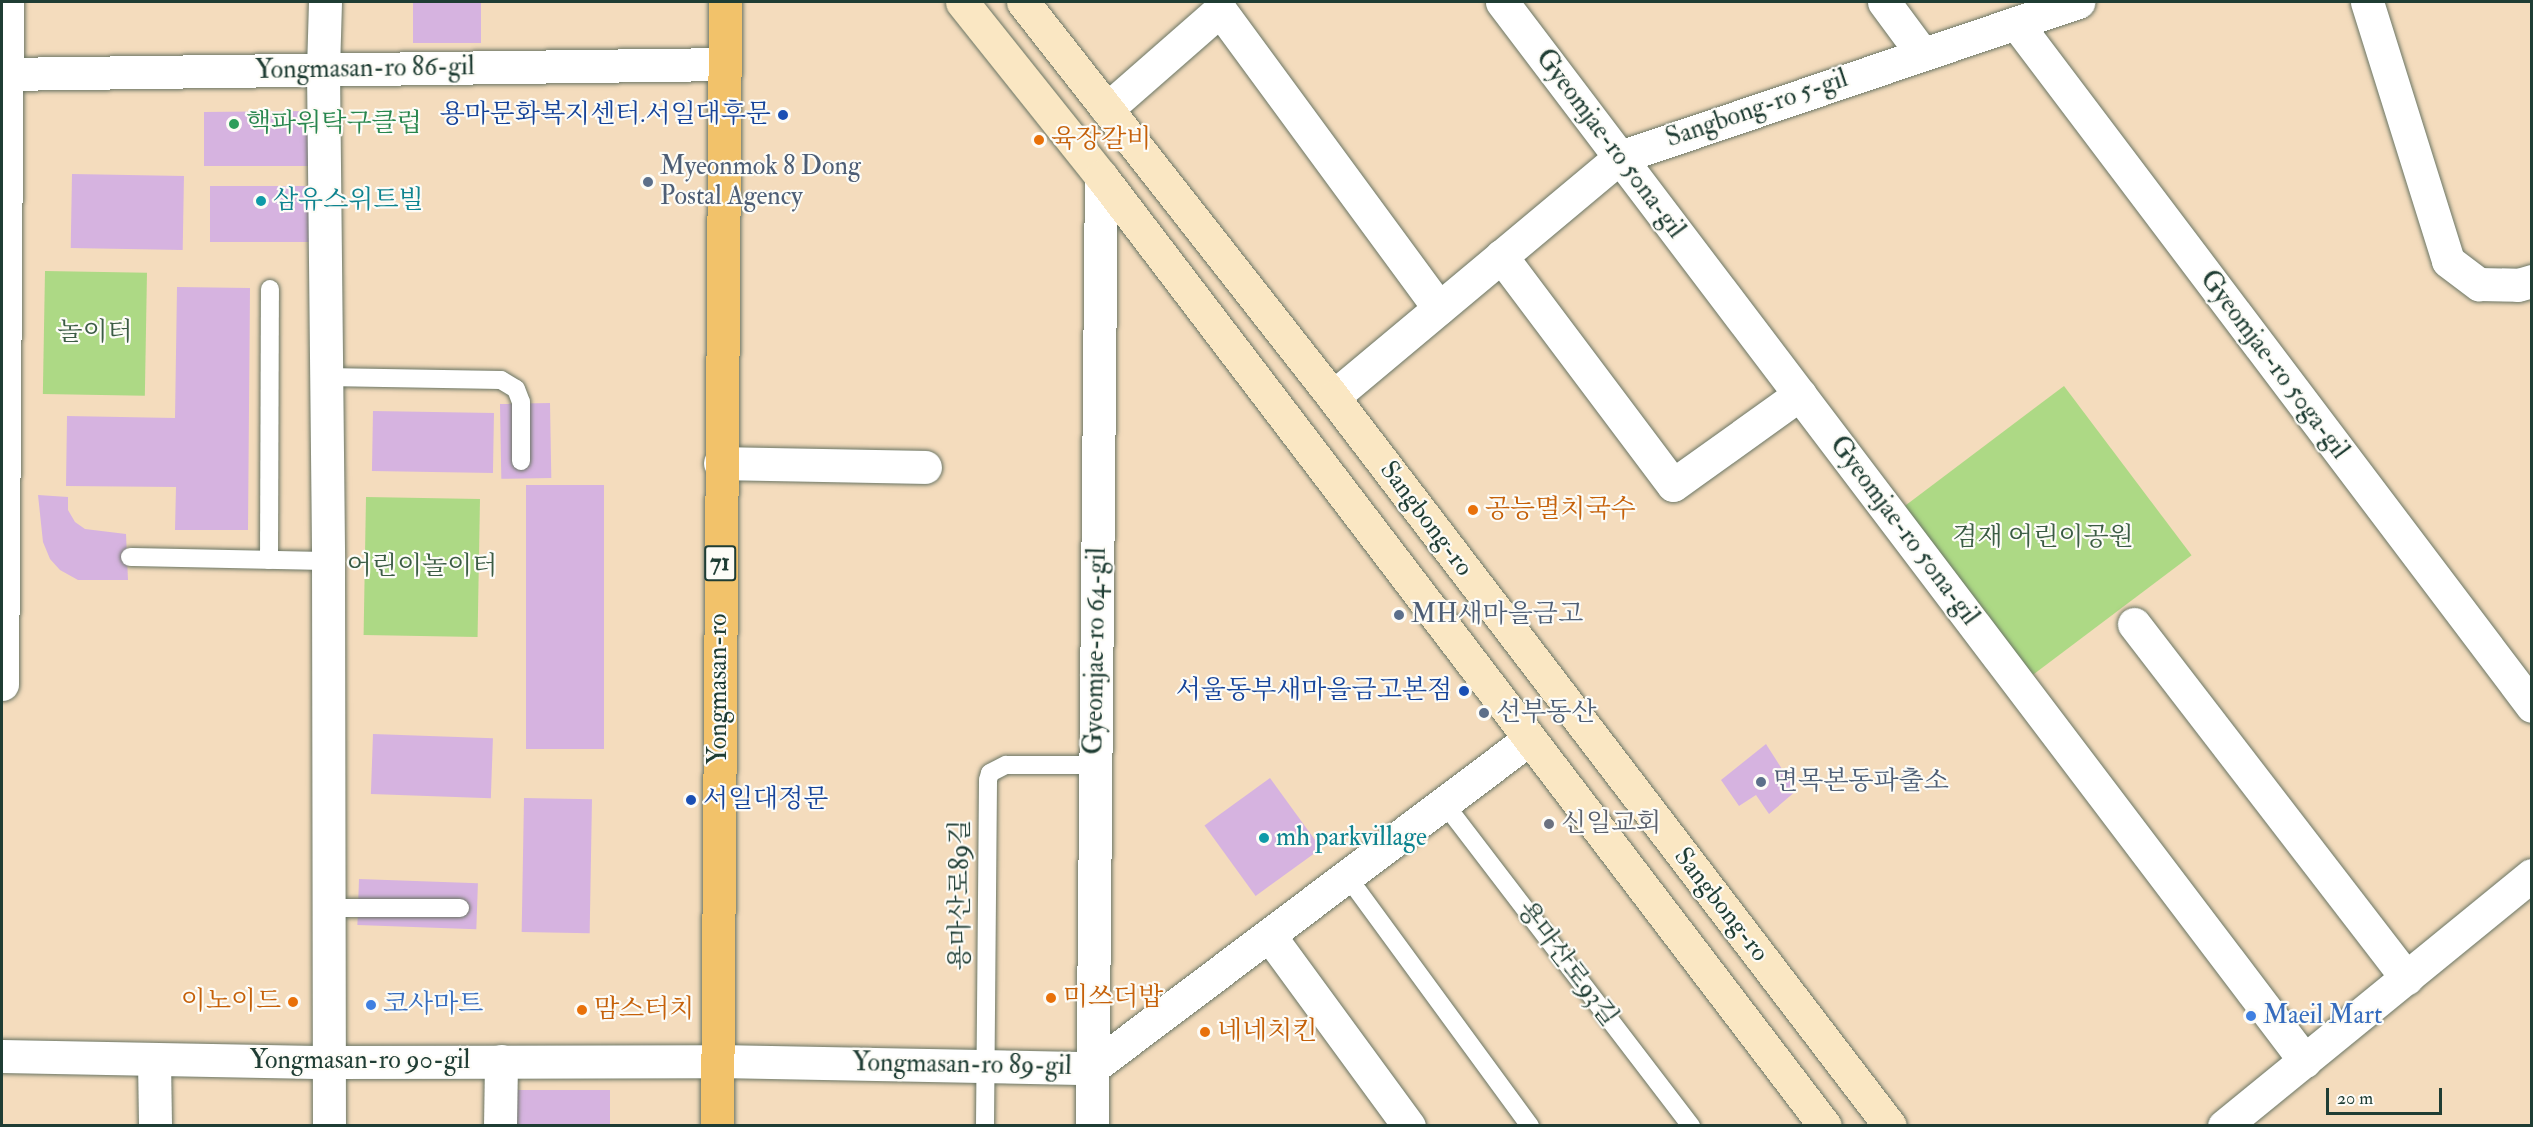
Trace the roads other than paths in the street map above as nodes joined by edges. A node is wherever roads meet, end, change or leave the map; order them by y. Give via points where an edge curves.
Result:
1 (7, 2) edge
2 (325, 2) edge
3 (725, 2) edge
4 (962, 2) edge
5 (1023, 2) edge
6 (1502, 2) edge
7 (1884, 2) edge
8 (2078, 2) edge
9 (2367, 2) edge
10 (2016, 23) junction
11 (1921, 52) junction
12 (724, 64) junction
13 (323, 70) junction
14 (4, 74) edge
15 (1107, 109) junction
16 (1620, 157) junction
17 (1101, 176) junction
18 (1501, 256) junction
19 (2532, 281) edge
20 (270, 289) dead end
21 (1439, 308) junction
22 (326, 377) junction
23 (1800, 394) junction
24 (1333, 397) junction
25 (521, 461) dead end
26 (720, 463) junction
27 (925, 467) dead end
28 (130, 557) dead end
29 (269, 560) junction
30 (328, 561) junction
31 (2134, 624) dead end
32 (2, 684) edge
33 (2532, 706) edge
34 (1529, 738) junction
35 (1095, 765) junction
36 (1444, 803) junction
37 (2532, 875) edge
38 (1347, 876) junction
39 (329, 908) junction
40 (460, 908) dead end
41 (1269, 935) junction
42 (2407, 978) junction
43 (2, 1056) edge
44 (154, 1060) junction
45 (501, 1061) junction
46 (718, 1061) junction
47 (2305, 1061) junction
48 (329, 1062) junction
49 (986, 1066) junction
50 (1092, 1068) junction
51 (155, 1125) edge
52 (329, 1125) edge
53 (500, 1125) edge
54 (717, 1125) edge
55 (985, 1125) edge
56 (1092, 1125) edge
57 (1409, 1125) edge
58 (1530, 1125) edge
59 (1691, 1125) edge
60 (1825, 1125) edge
61 (1890, 1125) edge
62 (2224, 1125) edge

1 - 14 street
2 - 13 street
3 - 12 main road, Yongmasan-ro / 71
4 - 17 main road, Sangbong-ro
5 - 15 main road, Sangbong-ro
6 - 16 street, Gyeomjae-ro 50na-gil
7 - 11 street
8 - 10 street, Sangbong-ro 5-gil
9 - 19 street via 2448,261 2480,284 2518,285
10 - 11 street, Sangbong-ro 5-gil
10 - 33 street, Gyeomjae-ro 50ga-gil
11 - 16 street, Sangbong-ro 5-gil
12 - 13 street, Yongmasan-ro 86-gil
12 - 26 main road, Yongmasan-ro / 71
13 - 14 street, Yongmasan-ro 86-gil
13 - 22 street
14 - 32 street
15 - 21 street via 1220,10
15 - 24 main road, Sangbong-ro
16 - 18 street, Sangbong-ro 5-gil
16 - 23 street, Gyeomjae-ro 50na-gil
17 - 34 main road, Sangbong-ro
17 - 35 street, Gyeomjae-ro 64-gil
18 - 21 street, Sangbong-ro 5-gil
18 - 23 street via 1673,485
20 - 29 lane
21 - 24 street, Sangbong-ro 5-gil
22 - 25 lane via 501,380 516,390 521,402
22 - 30 street
23 - 47 street, Gyeomjae-ro 50na-gil
24 - 61 main road, Sangbong-ro
26 - 27 street
26 - 46 main road, Yongmasan-ro / 71
28 - 29 lane
29 - 30 lane
30 - 39 street
31 - 42 street
34 - 36 street, Yongmasan-ro 89-gil
34 - 60 main road, Sangbong-ro
35 - 49 lane, 용마산로89길 via 1006,765 990,773
35 - 50 street, Gyeomjae-ro 64-gil
36 - 38 street, Yongmasan-ro 89-gil
36 - 59 lane, 용마산로93길
37 - 42 street
38 - 41 street, Yongmasan-ro 89-gil
38 - 58 lane
39 - 40 lane
39 - 48 street
41 - 50 street, Yongmasan-ro 89-gil
41 - 57 street
42 - 47 street
43 - 44 street, Yongmasan-ro 90-gil
44 - 48 street, Yongmasan-ro 90-gil
44 - 51 street
45 - 46 street, Yongmasan-ro 90-gil
45 - 48 street, Yongmasan-ro 90-gil
45 - 53 street
46 - 49 street, Yongmasan-ro 89-gil
46 - 54 main road, Yongmasan-ro / 71
47 - 62 street
48 - 52 street
49 - 50 street, Yongmasan-ro 89-gil
49 - 55 lane, 용마산로89길
50 - 56 street, Gyeomjae-ro 64-gil

